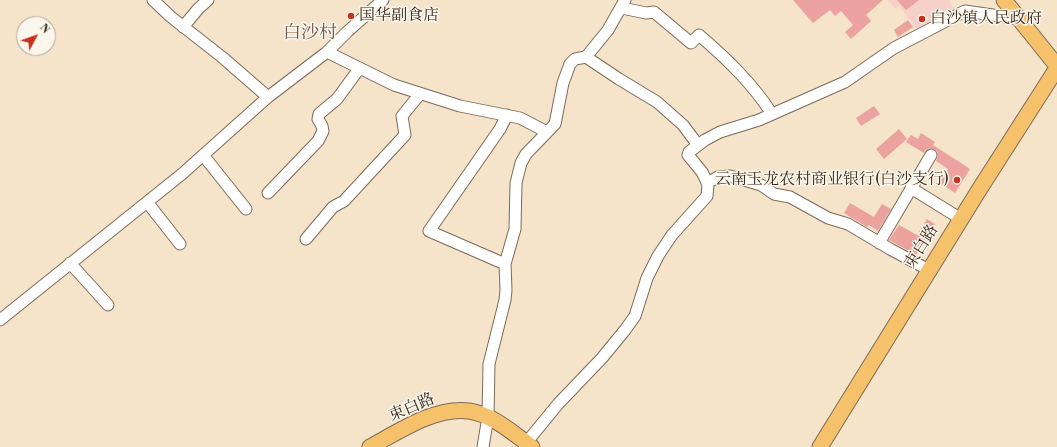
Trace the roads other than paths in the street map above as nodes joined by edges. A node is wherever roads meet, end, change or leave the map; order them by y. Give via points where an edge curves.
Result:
1 (153, 0) edge
2 (208, 0) edge
3 (383, 0) edge
4 (1009, 1) edge
5 (624, 4) edge
6 (1020, 19) junction
7 (184, 27) junction
8 (327, 52) junction
9 (586, 57) junction
10 (1057, 67) edge
11 (359, 69) junction
12 (420, 94) junction
13 (268, 97) junction
14 (772, 114) junction
15 (507, 115) junction
16 (547, 132) junction
17 (698, 145) junction
18 (204, 154) junction
19 (931, 154) dead end
20 (707, 183) junction
21 (911, 188) junction
22 (268, 193) dead end
23 (147, 202) junction
24 (246, 209) dead end
25 (961, 219) junction
26 (306, 239) dead end
27 (878, 242) junction
28 (180, 244) dead end
29 (70, 263) junction
30 (505, 264) junction
31 (929, 270) junction
32 (108, 305) dead end
33 (0, 320) edge
34 (488, 417) junction
35 (529, 445) edge
36 (370, 447) edge
37 (483, 447) edge
38 (820, 447) edge

1 - 7 street
2 - 7 street
3 - 8 street
4 - 6 main road
5 - 9 street via 608,30
5 - 14 street via 646,13 654,12 691,43 699,35 745,77
6 - 10 main road
6 - 14 street via 965,11 894,48 845,82
7 - 13 street
8 - 11 street
8 - 13 street
9 - 16 street via 576,59 570,64 563,83 555,124
9 - 17 street via 657,102 680,122
10 - 25 main road, 束白路
11 - 12 street
11 - 22 street via 337,98 319,114 318,119 323,131 318,141
12 - 15 street via 477,110
12 - 26 street via 402,116 405,135 344,201 333,207
13 - 18 street
14 - 17 street via 720,132
15 - 16 street via 520,118
15 - 30 street via 500,129 429,231
16 - 30 street via 526,154 518,173 515,229
17 - 20 street via 688,155 702,172
18 - 23 street
18 - 24 street
19 - 21 street
20 - 27 street via 718,177 730,176 761,185 774,194 787,196 828,218 848,224
20 - 35 street via 707,196 672,235 655,261 635,316 614,344 558,404
21 - 25 street
21 - 27 street
23 - 28 street
23 - 29 street
25 - 31 main road, 束白路
27 - 31 street
29 - 32 street
29 - 33 street
30 - 34 street via 505,300 489,364
31 - 38 main road, 束白路
34 - 35 main road, 束白路
34 - 36 main road, 束白路 via 469,410 441,413 421,420
34 - 37 street

